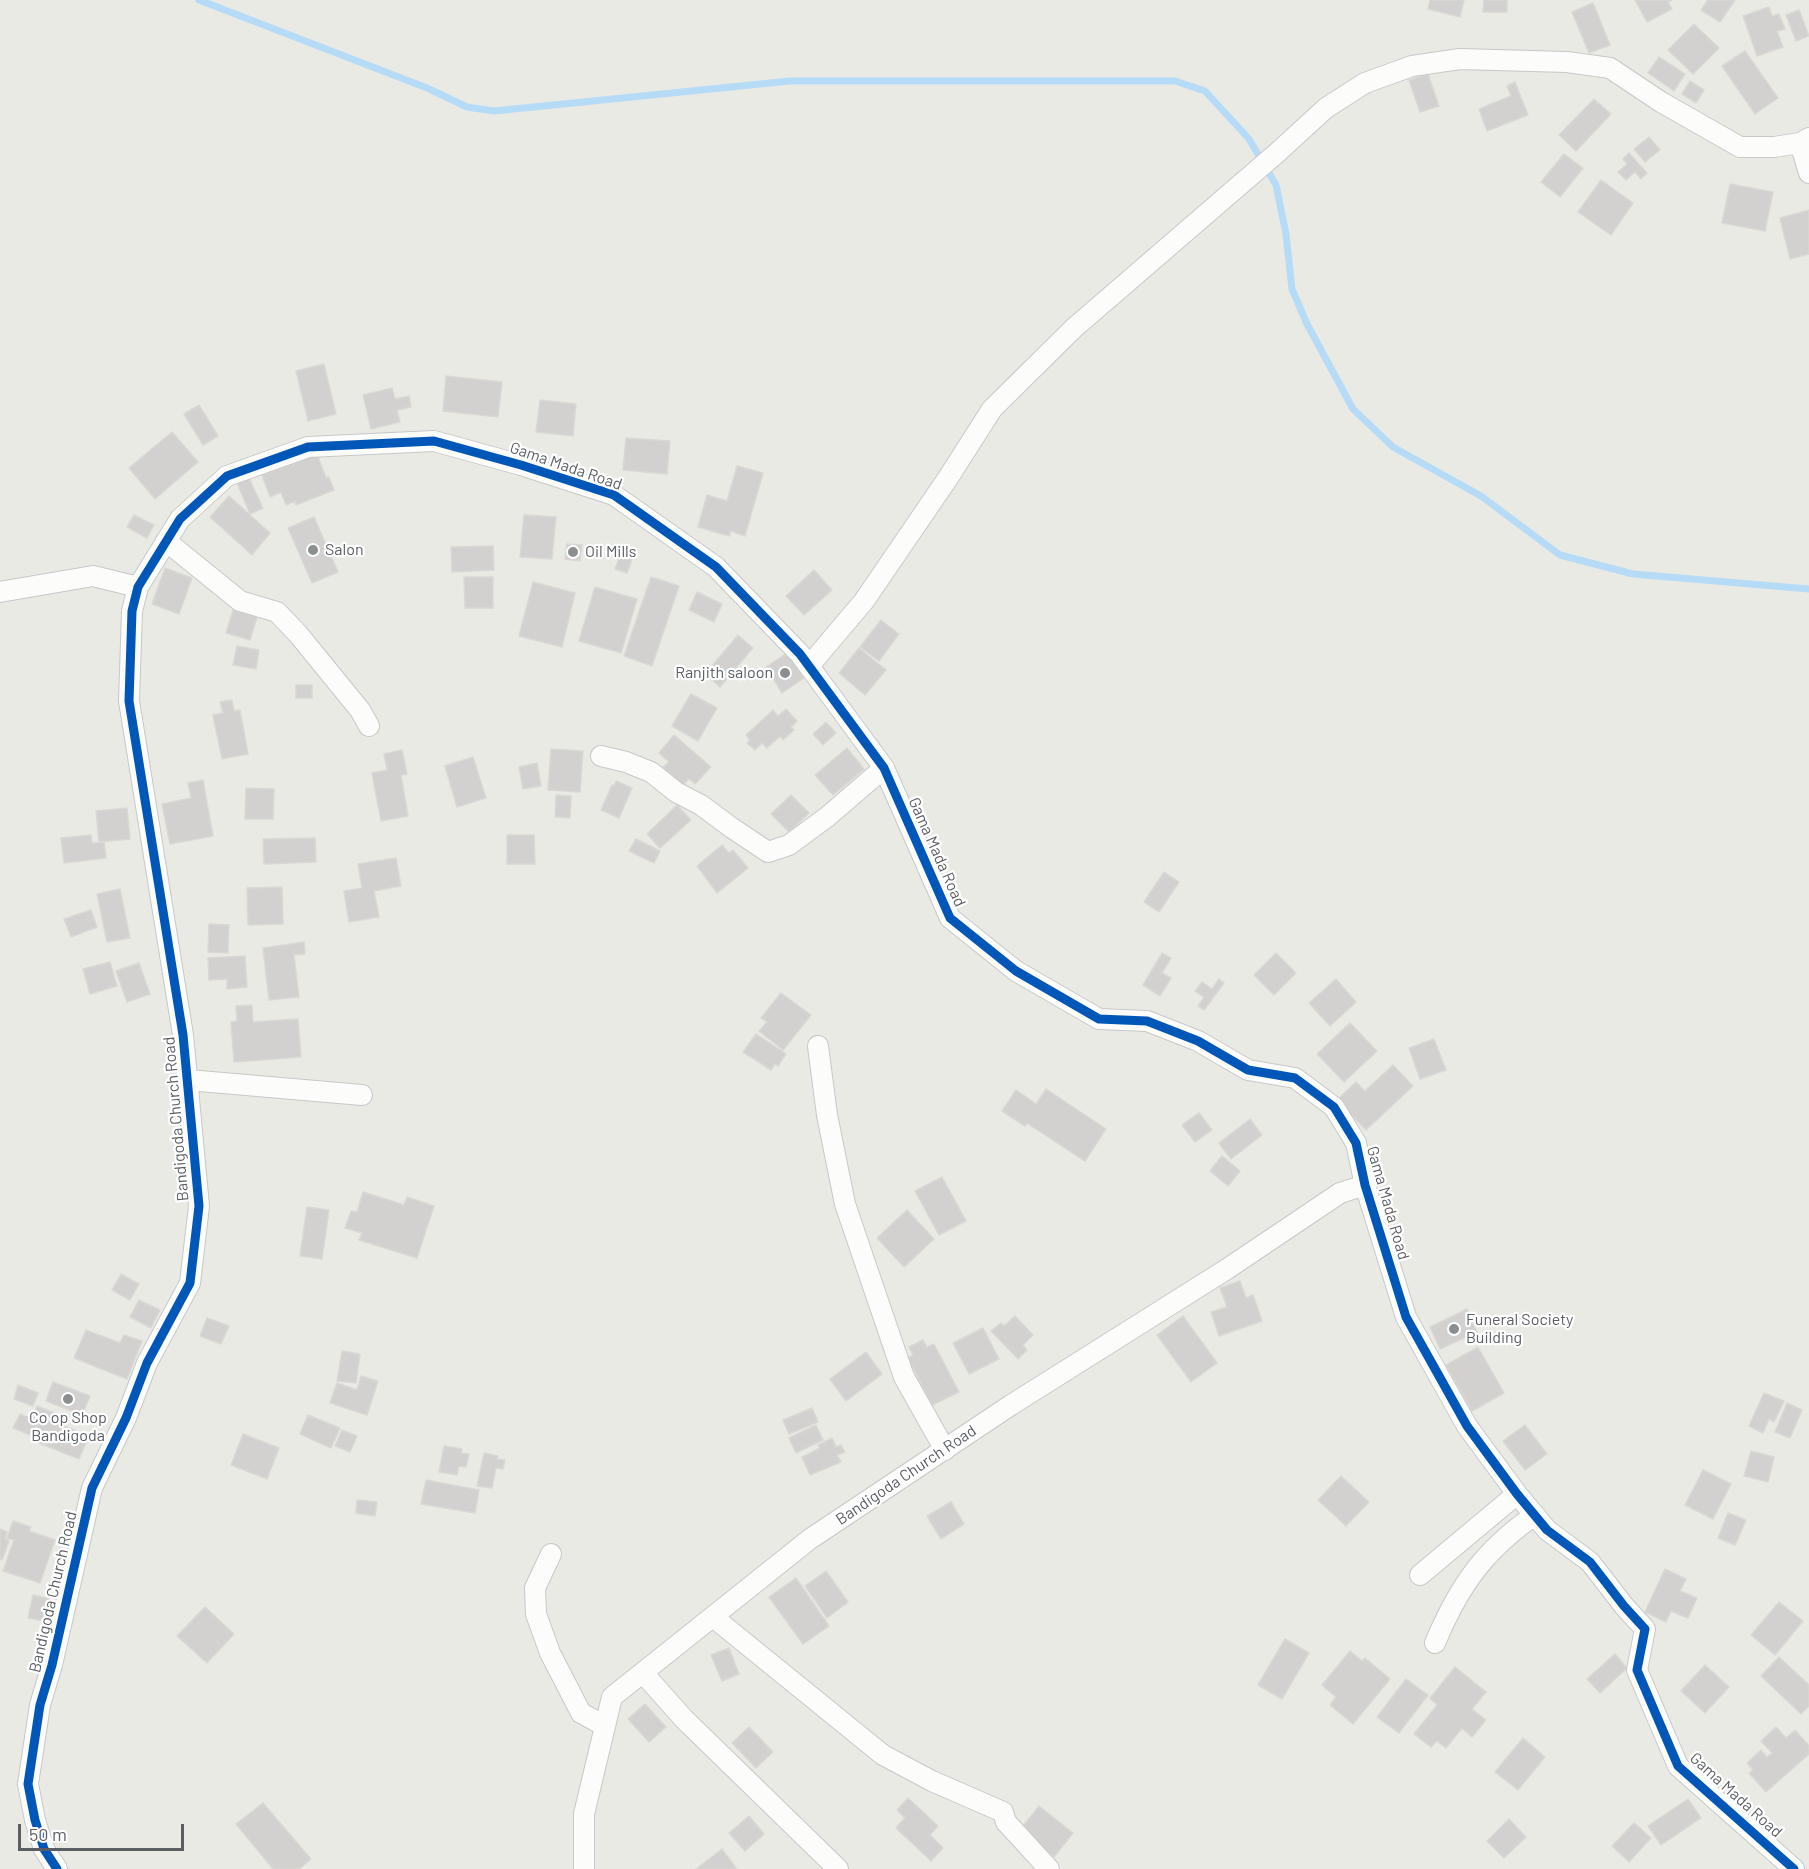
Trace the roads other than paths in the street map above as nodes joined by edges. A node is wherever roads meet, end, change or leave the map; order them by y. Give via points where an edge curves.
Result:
1 (1805, 141) edge
2 (1809, 173) edge
3 (166, 541) junction
4 (138, 587) junction
5 (0, 592) edge
6 (809, 666) junction
7 (369, 726) dead end
8 (601, 756) dead end
9 (884, 768) junction
10 (818, 1046) dead end
11 (188, 1080) junction
12 (362, 1095) dead end
13 (1365, 1185) junction
14 (945, 1450) junction
15 (1517, 1494) junction
16 (1535, 1515) junction
17 (551, 1554) dead end
18 (1420, 1575) dead end
19 (713, 1617) junction
20 (1435, 1643) dead end
21 (643, 1673) junction
22 (605, 1726) junction
23 (57, 1869) edge
24 (584, 1869) edge
25 (838, 1869) edge
26 (1049, 1869) edge
27 (1794, 1869) edge

1 - 2 street
1 - 6 street via 1774,147 1740,147 1660,102 1610,68 1567,62 1460,59 1412,66 1365,83 1326,108 1074,328 992,410 864,601
3 - 4 street, Gama Mada Road
3 - 6 street, Gama Mada Road via 180,519 226,476 308,447 434,441 614,495 716,567
3 - 7 street via 240,601 277,612 360,710
4 - 5 street via 93,576
4 - 11 street, Bandigoda Church Road via 132,610 129,701
6 - 9 street, Gama Mada Road
8 - 9 street via 651,772 768,852 789,845
9 - 13 street, Gama Mada Road via 950,918 1016,971 1099,1019 1147,1021 1197,1041 1248,1070 1294,1078 1334,1107 1356,1143
10 - 14 street via 845,1204 903,1377
11 - 12 street
11 - 23 street, Bandigoda Church Road via 199,1206 190,1283 147,1363 92,1488 40,1705 28,1784 44,1849
13 - 14 street, Bandigoda Church Road via 1340,1192
13 - 15 street, Gama Mada Road via 1406,1317 1467,1426
14 - 19 street, Bandigoda Church Road via 810,1539
15 - 16 street, Gama Mada Road
15 - 18 street
16 - 20 street via 1492,1548 1446,1615
16 - 27 street, Gama Mada Road via 1547,1530 1590,1562 1645,1629 1637,1670 1678,1766
17 - 22 street via 535,1588 536,1614 550,1653 581,1713
19 - 21 street, Bandigoda Church Road
19 - 26 street via 883,1755 1003,1812 1006,1822
21 - 22 street, Bandigoda Church Road via 612,1697
21 - 25 street via 684,1719
22 - 24 street, Bandigoda Church Road via 584,1814

